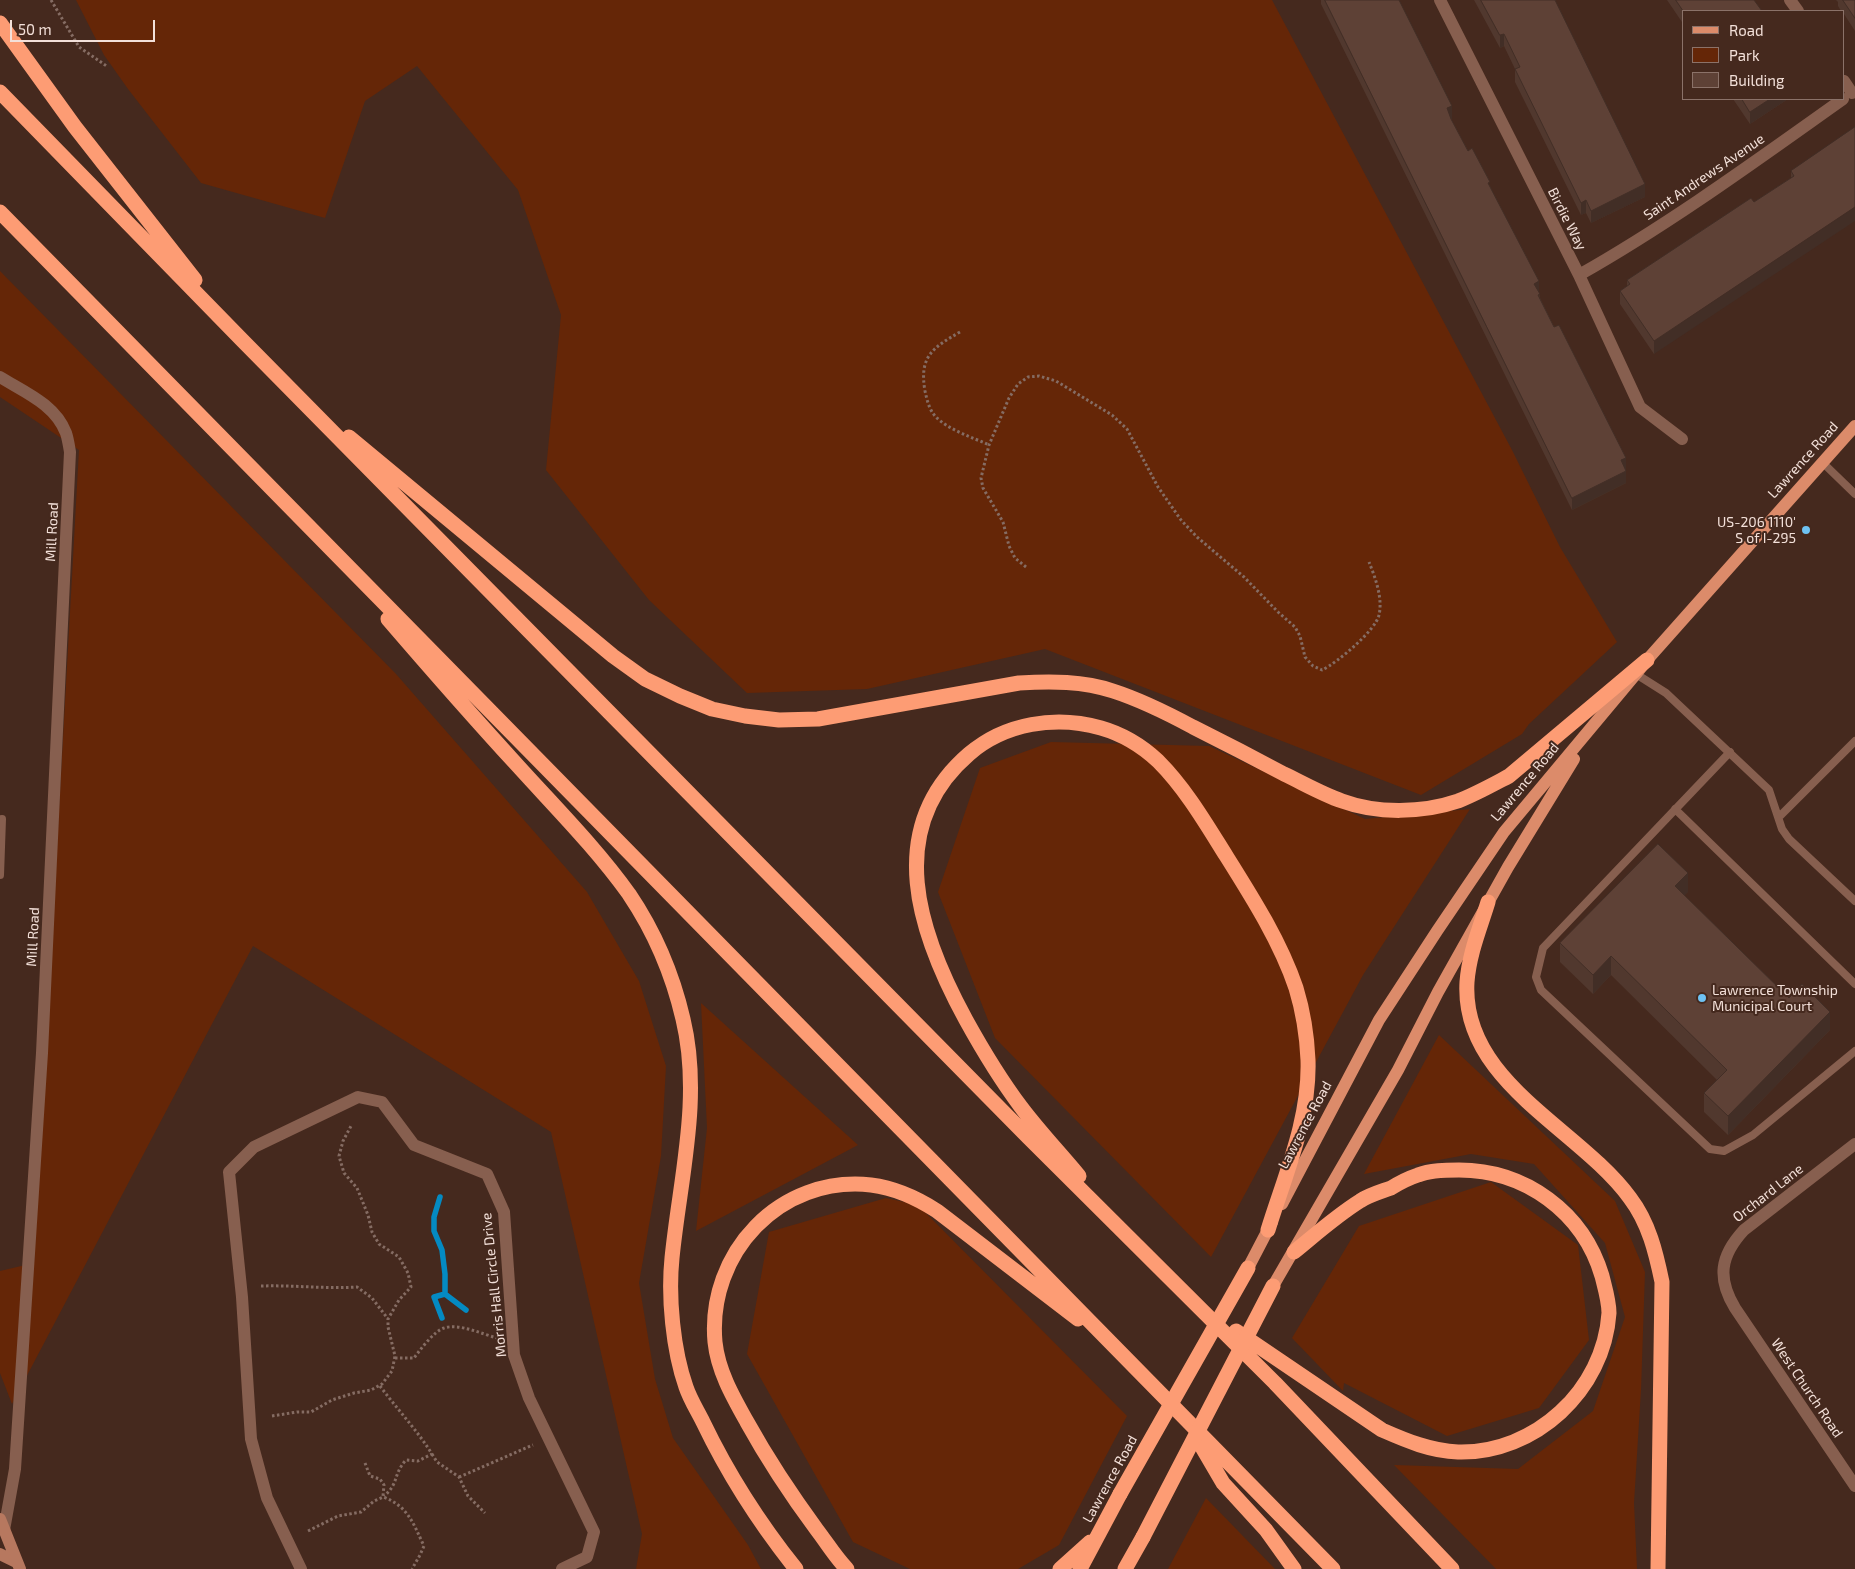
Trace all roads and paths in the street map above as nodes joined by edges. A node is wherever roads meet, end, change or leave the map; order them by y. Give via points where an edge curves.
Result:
1 (51, 0) edge
2 (1440, 0) edge
3 (0, 23) edge
4 (108, 67) dead end
5 (0, 92) edge
6 (1841, 100) edge
7 (0, 212) edge
8 (1579, 275) junction
9 (960, 332) dead end
10 (242, 340) junction
11 (0, 378) edge
12 (284, 383) junction
13 (1855, 426) edge
14 (1682, 438) dead end
15 (989, 445) junction
16 (1822, 462) junction
17 (1855, 494) edge
18 (283, 500) junction
19 (1369, 562) dead end
20 (1026, 567) dead end
21 (1647, 660) junction
22 (1636, 674) junction
23 (1598, 720) junction
24 (1855, 741) edge
25 (1730, 752) junction
26 (1676, 809) junction
27 (1779, 817) junction
28 (2, 819) dead end
29 (0, 875) edge
30 (1855, 901) edge
31 (1488, 902) junction
32 (1855, 984) edge
33 (1855, 1051) edge
34 (352, 1126) dead end
35 (1855, 1144) edge
36 (1268, 1230) junction
37 (1138, 1247) junction
38 (1294, 1252) junction
39 (1248, 1268) joint
40 (261, 1286) dead end
41 (1273, 1286) joint
42 (1195, 1304) junction
43 (1735, 1308) joint
44 (388, 1319) junction
45 (498, 1339) dead end
46 (1123, 1354) junction
47 (395, 1358) junction
48 (380, 1386) junction
49 (272, 1416) dead end
50 (1187, 1421) junction
51 (533, 1445) dead end
52 (432, 1454) junction
53 (365, 1463) dead end
54 (459, 1477) junction
55 (1855, 1486) edge
56 (383, 1497) junction
57 (485, 1513) dead end
58 (2, 1524) edge
59 (308, 1531) dead end
60 (1098, 1534) junction
61 (0, 1554) edge
62 (18, 1566) edge
63 (301, 1569) edge
64 (412, 1569) edge
65 (562, 1569) edge
66 (796, 1569) edge
67 (847, 1569) edge
68 (1060, 1569) edge
69 (1080, 1569) edge
70 (1125, 1569) edge
71 (1294, 1569) edge
72 (1333, 1569) edge
73 (1452, 1569) edge
74 (1658, 1569) edge

1 - 4 path via 79,46
2 - 8 street, Birdie Way
3 - 10 highway via 75,127
5 - 10 highway
6 - 8 street, Saint Andrews Avenue via 1700,200
7 - 18 highway
8 - 14 street, Birdie Way via 1640,407
9 - 15 path via 934,349 926,359 923,381 927,402 936,416 949,426
10 - 12 highway
11 - 58 street, Mill Road via 45,404 66,433 70,452 42,1053 15,1469
12 - 21 highway via 613,656 645,679 680,696 712,709 745,716 779,720 818,719 1020,683 1084,684 1142,701 1344,802 1402,810 1456,802 1509,776
12 - 37 highway
13 - 16 main road, Lawrence Road
15 - 19 path via 1008,398 1018,384 1028,378 1040,376 1056,381 1112,415 1127,429 1158,487 1181,520 1295,626 1305,657 1322,670 1346,654 1374,625 1379,615 1376,580
15 - 20 path via 981,478 984,488 1003,522 1009,546
16 - 17 lane
16 - 21 main road, Lawrence Road
18 - 46 highway
18 - 66 highway via 602,859 651,932 683,1019 691,1066 686,1152 672,1260 677,1352 686,1388 711,1440 740,1490
21 - 22 main road, Lawrence Road
22 - 23 main road, Lawrence Road
22 - 25 lane via 1666,693
23 - 31 main road, Lawrence Road
23 - 36 main road, Lawrence Road via 1504,832 1384,1012
24 - 27 lane
25 - 26 lane
25 - 27 lane via 1768,790
26 - 32 lane
26 - 33 lane via 1543,948 1536,977 1541,990 1710,1149 1724,1151 1753,1135
27 - 30 lane via 1782,830 1789,839
28 - 29 lane
31 - 38 main road, Lawrence Road via 1398,1070
31 - 74 highway via 1470,957 1467,984 1469,1012 1487,1058 1503,1078 1612,1175 1636,1207 1656,1252 1662,1282
34 - 44 path via 339,1156 344,1173 357,1188 379,1244 399,1257 411,1287
35 - 43 street, Orchard Lane via 1732,1242 1725,1258 1723,1276 1727,1294
36 - 37 highway via 1301,1122 1307,1088 1305,1026 1285,962 1244,883 1185,794 1159,762 1135,744 1102,728 1065,722 1028,725 1000,734 975,750 953,769 936,794 926,814 916,870 924,927 954,998 982,1049 1020,1106
36 - 39 main road, Lawrence Road
37 - 42 highway
38 - 41 main road, Lawrence Road
38 - 42 highway via 1361,1200 1418,1174 1463,1170 1502,1175 1532,1187 1557,1204 1586,1239 1599,1264 1606,1292 1609,1312 1604,1342 1593,1371 1578,1395 1558,1416 1512,1443 1487,1450 1459,1452 1406,1441 1382,1430
39 - 60 highway, Lawrence Road, bridge
40 - 44 path via 357,1287 372,1298
41 - 70 highway, Lawrence Road, bridge
42 - 73 highway
43 - 55 street, West Church Road
44 - 47 path
45 - 47 path via 464,1327 443,1328 414,1358
46 - 50 highway
46 - 67 highway via 922,1201 871,1185 846,1184 796,1197 773,1210 737,1247 726,1269 717,1294 715,1344 721,1370 761,1446 799,1506
47 - 48 path via 392,1371
48 - 49 path via 332,1400 310,1412
48 - 52 path
50 - 71 highway via 1223,1483 1266,1530
50 - 72 highway
51 - 54 path
52 - 54 path via 437,1462
52 - 56 path via 418,1461 406,1460 399,1467 393,1489
53 - 56 path via 370,1476 380,1479 384,1485
54 - 57 path via 468,1496
56 - 59 path via 361,1512 338,1516
56 - 64 path via 405,1509 424,1546
58 - 62 street
60 - 68 highway
60 - 69 highway, Lawrence Road
61 - 62 street
63 - 65 street, Morris Hall Circle Drive via 267,1498 251,1439 230,1172 254,1147 358,1097 382,1102 414,1145 487,1174 504,1212 514,1355 529,1398 594,1532 587,1557

